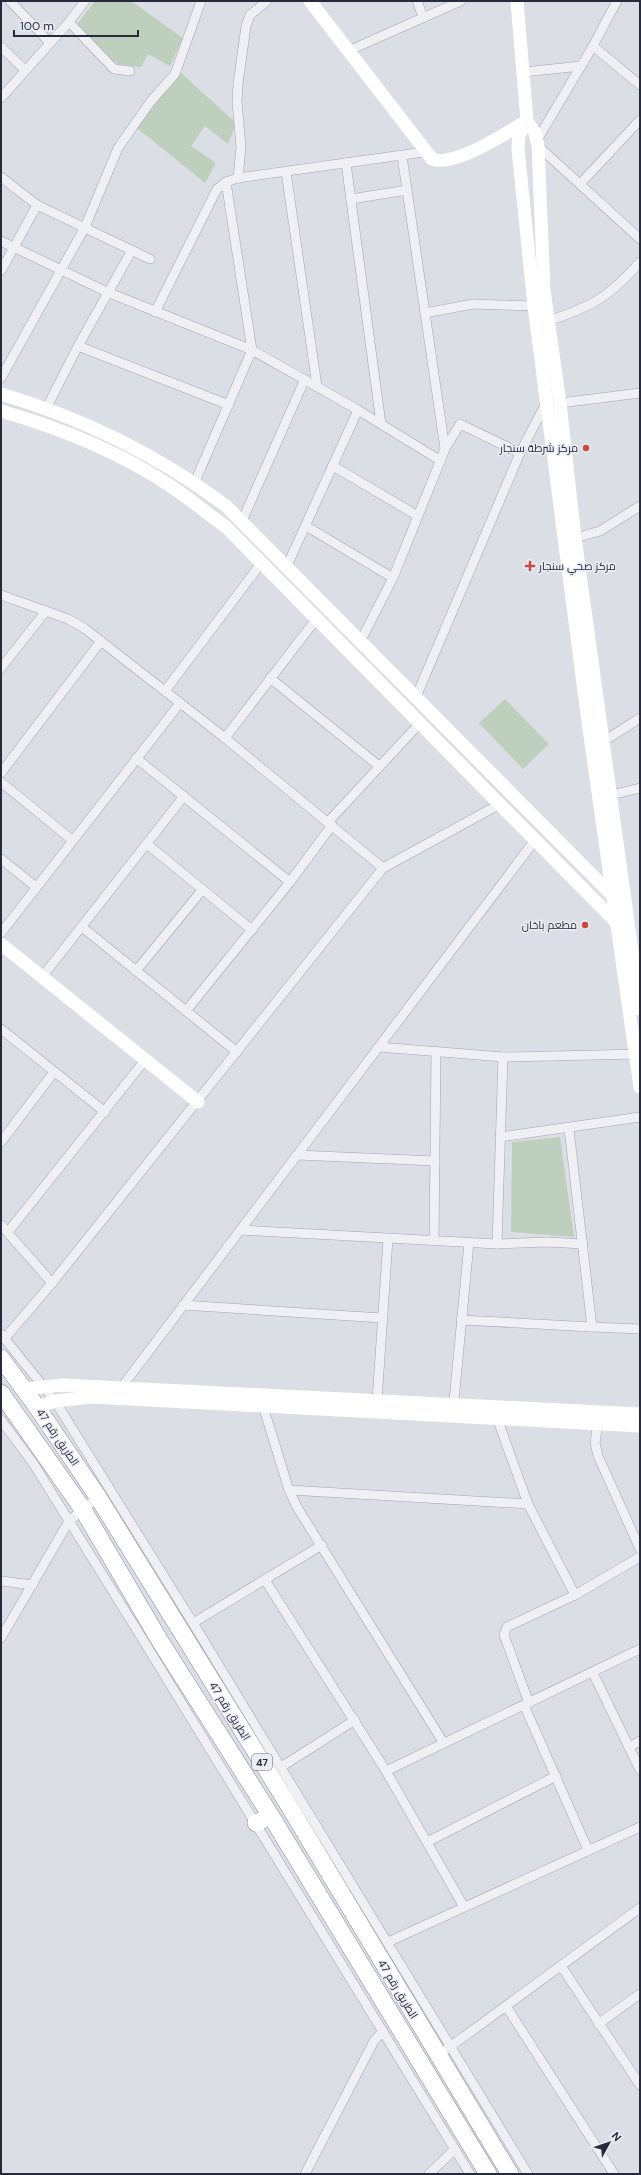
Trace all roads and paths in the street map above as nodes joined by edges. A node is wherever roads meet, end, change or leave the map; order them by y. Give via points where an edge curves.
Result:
1 (10, 1) edge
2 (201, 1) edge
3 (267, 1) edge
4 (310, 1) edge
5 (417, 1) edge
6 (460, 1) edge
7 (517, 1) edge
8 (617, 1) edge
9 (79, 3) edge
10 (423, 17) junction
11 (69, 22) junction
12 (50, 43) junction
13 (594, 46) junction
14 (1, 47) edge
15 (348, 51) junction
16 (581, 66) junction
17 (25, 70) junction
18 (130, 71) dead end
19 (524, 72) junction
20 (640, 85) edge
21 (1, 98) edge
22 (640, 120) edge
23 (527, 121) junction
24 (518, 143) junction
25 (538, 143) junction
26 (424, 152) junction
27 (402, 156) junction
28 (346, 163) junction
29 (286, 172) junction
30 (1, 177) edge
31 (238, 178) junction
32 (226, 182) junction
33 (580, 184) junction
34 (407, 190) junction
35 (351, 199) junction
36 (37, 205) junction
37 (85, 227) junction
38 (640, 239) edge
39 (1, 241) edge
40 (14, 248) junction
41 (132, 250) junction
42 (150, 259) dead end
43 (640, 262) edge
44 (61, 270) junction
45 (1, 271) edge
46 (107, 292) junction
47 (534, 306) junction
48 (155, 312) junction
49 (425, 313) junction
50 (548, 321) junction
51 (78, 346) junction
52 (252, 350) junction
53 (1, 378) edge
54 (305, 379) junction
55 (317, 386) junction
56 (640, 393) edge
57 (1, 394) edge
58 (546, 401) junction
59 (560, 403) junction
60 (229, 405) junction
61 (47, 407) junction
62 (358, 410) junction
63 (1, 411) edge
64 (381, 424) junction
65 (445, 449) junction
66 (520, 453) junction
67 (441, 461) junction
68 (333, 466) junction
69 (194, 484) junction
70 (640, 506) edge
71 (418, 516) junction
72 (242, 520) junction
73 (306, 526) junction
74 (575, 538) junction
75 (262, 562) junction
76 (287, 566) junction
77 (393, 578) junction
78 (1, 595) edge
79 (46, 611) junction
80 (317, 618) junction
81 (361, 640) junction
82 (101, 642) junction
83 (1, 667) edge
84 (270, 678) junction
85 (165, 691) junction
86 (416, 697) junction
87 (180, 703) junction
88 (640, 718) edge
89 (420, 723) junction
90 (225, 738) junction
91 (604, 741) junction
92 (136, 758) junction
93 (379, 766) junction
94 (1, 773) edge
95 (1, 782) edge
96 (640, 788) edge
97 (611, 795) junction
98 (184, 796) junction
99 (500, 804) junction
100 (330, 824) junction
101 (72, 840) junction
102 (535, 840) junction
103 (148, 844) junction
104 (1, 859) edge
105 (383, 868) junction
106 (584, 868) junction
107 (574, 879) junction
108 (290, 882) junction
109 (36, 887) junction
110 (203, 889) junction
111 (619, 898) junction
112 (617, 923) junction
113 (82, 927) junction
114 (252, 930) junction
115 (1, 933) edge
116 (1, 944) edge
117 (136, 971) junction
118 (42, 977) junction
119 (640, 1009) edge
120 (186, 1011) junction
121 (2, 1032) edge
122 (379, 1047) junction
123 (436, 1051) junction
124 (236, 1052) junction
125 (638, 1054) edge
126 (503, 1057) junction
127 (145, 1060) junction
128 (54, 1072) junction
129 (640, 1087) edge
130 (198, 1102) junction
131 (105, 1112) junction
132 (640, 1118) edge
133 (568, 1129) junction
134 (500, 1137) junction
135 (1, 1142) edge
136 (297, 1155) junction
137 (435, 1161) junction
138 (4, 1229) edge
139 (240, 1230) junction
140 (388, 1239) junction
141 (434, 1241) junction
142 (469, 1243) junction
143 (498, 1244) junction
144 (583, 1244) junction
145 (52, 1283) junction
146 (183, 1305) junction
147 (382, 1318) junction
148 (461, 1320) junction
149 (592, 1327) junction
150 (640, 1329) edge
151 (3, 1336) edge
152 (1, 1358) edge
153 (44, 1386) junction
154 (121, 1388) junction
155 (25, 1390) junction
156 (1, 1393) edge
157 (55, 1401) junction
158 (377, 1401) junction
159 (263, 1406) junction
160 (37, 1407) junction
161 (453, 1410) junction
162 (640, 1414) edge
163 (497, 1418) junction
164 (1, 1420) edge
165 (598, 1422) junction
166 (640, 1426) edge
167 (289, 1490) junction
168 (98, 1497) junction
169 (528, 1504) junction
170 (82, 1508) junction
171 (69, 1520) junction
172 (322, 1545) junction
173 (640, 1549) edge
174 (142, 1554) junction
175 (640, 1557) edge
176 (265, 1580) junction
177 (1, 1581) edge
178 (33, 1585) junction
179 (575, 1595) junction
180 (193, 1623) junction
181 (1, 1638) edge
182 (640, 1649) edge
183 (593, 1673) junction
184 (527, 1704) junction
185 (355, 1720) junction
186 (640, 1741) edge
187 (443, 1742) junction
188 (629, 1747) junction
189 (281, 1767) junction
190 (640, 1770) edge
191 (386, 1771) junction
192 (556, 1776) junction
193 (264, 1819) junction
194 (640, 1827) edge
195 (427, 1842) junction
196 (588, 1850) junction
197 (464, 1907) junction
198 (640, 1908) edge
199 (388, 1942) junction
200 (561, 1966) junction
201 (640, 1994) edge
202 (402, 1995) junction
203 (387, 2005) junction
204 (506, 2006) junction
205 (598, 2024) junction
206 (383, 2031) junction
207 (444, 2051) junction
208 (640, 2085) edge
209 (455, 2149) junction
210 (432, 2173) edge
211 (306, 2174) edge
212 (470, 2174) edge
213 (488, 2174) edge
214 (510, 2174) edge
215 (528, 2174) edge
216 (614, 2174) edge

1 - 12 street
2 - 37 street via 175,74 151,101 118,148
3 - 31 street via 250,15 246,26 237,102 241,147
4 - 15 street
5 - 10 street
6 - 10 street
7 - 19 street
8 - 13 street
9 - 11 street
10 - 15 street
11 - 12 street
11 - 18 street via 114,69
12 - 17 street
13 - 16 street
13 - 20 street
14 - 17 street
15 - 26 street
16 - 19 street
16 - 25 street
17 - 21 street
19 - 23 street
22 - 33 street
23 - 24 street via 519,135
23 - 25 street
23 - 26 street via 472,151 448,160 435,161
24 - 25 street via 527,135 533,136
24 - 47 street
25 - 33 street
25 - 50 street via 544,290
26 - 27 street
27 - 28 street
27 - 34 street
28 - 29 street
28 - 35 street
29 - 31 street
29 - 55 street
30 - 36 street
31 - 32 street
32 - 48 street via 217,189
32 - 52 street
33 - 38 street
34 - 35 street
34 - 49 street
35 - 64 street
36 - 37 street
36 - 40 street
37 - 41 street
37 - 44 street
39 - 40 street
40 - 44 street
40 - 45 street
41 - 42 street
41 - 46 street
43 - 50 street via 597,302
44 - 46 street
44 - 53 street
46 - 48 street
46 - 51 street
47 - 49 street via 473,304
47 - 58 street
48 - 52 street
49 - 65 street
50 - 59 street
51 - 60 street
51 - 61 street
52 - 54 street
52 - 60 street
54 - 55 street
54 - 72 street
55 - 62 street
56 - 59 street
57 - 61 street
58 - 66 street
58 - 111 street via 588,722
59 - 74 street
60 - 69 street
61 - 69 street via 136,448
62 - 64 street
62 - 68 street
63 - 75 street via 40,423 131,462 171,486 226,527
64 - 67 street
65 - 66 street via 460,424
65 - 67 street
66 - 86 street
67 - 71 street
68 - 71 street
68 - 73 street
69 - 72 street
70 - 74 street via 600,531
71 - 77 street
72 - 76 street
73 - 76 street
73 - 77 street
74 - 91 street
75 - 80 street
75 - 85 street
76 - 81 street
77 - 81 street
78 - 79 street
79 - 82 street via 76,623
79 - 83 street
80 - 84 street
80 - 89 street
81 - 86 street
82 - 85 street
82 - 94 street
84 - 90 street
84 - 93 street
85 - 87 street
86 - 106 street
87 - 90 street
87 - 92 street
88 - 91 street
89 - 93 street
89 - 99 street
90 - 100 street
91 - 97 street
92 - 98 street
92 - 101 street
93 - 100 street
95 - 101 street
96 - 97 street
97 - 111 street
98 - 103 street
98 - 108 street
99 - 102 street
99 - 105 street
100 - 105 street
100 - 108 street
101 - 109 street
102 - 107 street
102 - 122 street
103 - 110 street
103 - 113 street
104 - 109 street
105 - 124 street
106 - 107 street
106 - 111 street
107 - 112 street
108 - 114 street
109 - 115 street
110 - 114 street
110 - 117 street
111 - 112 street
111 - 119 street
112 - 125 street
113 - 117 street
113 - 118 street
114 - 120 street
116 - 118 street
117 - 120 street
118 - 127 street
120 - 124 street
121 - 128 street
122 - 123 street
122 - 136 street
123 - 126 street
123 - 137 street
124 - 130 street
125 - 126 street
125 - 129 street
126 - 134 street
127 - 130 street
127 - 131 street
128 - 131 street
128 - 135 street
130 - 145 street
131 - 138 street
132 - 133 street
133 - 134 street
133 - 144 street
134 - 143 street
136 - 137 street
136 - 139 street
137 - 141 street
138 - 145 street
139 - 140 street
139 - 146 street
140 - 141 street
140 - 147 street
141 - 142 street
142 - 143 street
142 - 148 street
143 - 144 street
144 - 149 street
145 - 151 street
146 - 147 street
146 - 154 street
147 - 158 street
148 - 149 street
148 - 161 street
149 - 150 street
151 - 153 street
152 - 155 highway, الطريق رقم 47 / 47
153 - 154 street
153 - 155 street
153 - 157 street
154 - 158 street
155 - 160 highway, الطريق رقم 47 / 47
156 - 170 highway, الطريق رقم 47 / 47
157 - 159 street via 92,1397
157 - 160 street
157 - 174 street
158 - 161 street
159 - 161 street
159 - 167 street
160 - 168 highway, الطريق رقم 47 / 47
161 - 162 street
161 - 163 street
163 - 165 street
163 - 169 street
164 - 171 street via 33,1463
165 - 166 street
165 - 173 street via 595,1443 598,1456
167 - 169 street
167 - 172 street
168 - 170 street
168 - 174 highway, الطريق رقم 47 / 47
169 - 179 street
170 - 171 street
170 - 193 highway, الطريق رقم 47 / 47
171 - 178 street
171 - 193 street
172 - 176 street
172 - 187 street
174 - 180 street
174 - 202 highway, الطريق رقم 47 / 47
175 - 179 street
176 - 180 street
176 - 185 street
177 - 178 street
178 - 181 street
179 - 184 street via 512,1624 505,1630 505,1640
180 - 189 street
182 - 183 street
183 - 184 street
183 - 188 street
184 - 187 street
184 - 192 street
185 - 189 street
185 - 191 street
186 - 188 street
187 - 191 street
188 - 190 street
189 - 199 street
191 - 195 street
192 - 195 street
192 - 196 street
193 - 203 highway, الطريق رقم 47 / 47
193 - 206 street
194 - 196 street
195 - 197 street
196 - 197 street
197 - 199 street
198 - 200 street
199 - 207 street
200 - 204 street
200 - 205 street
201 - 205 street
202 - 203 highway
202 - 207 highway, الطريق رقم 47 / 47
203 - 213 highway, الطريق رقم 47 / 47
204 - 207 street
204 - 216 street
205 - 208 street
206 - 209 street
206 - 211 street via 374,2041
207 - 214 highway, الطريق رقم 47 / 47
207 - 215 street
209 - 210 street
209 - 212 street

